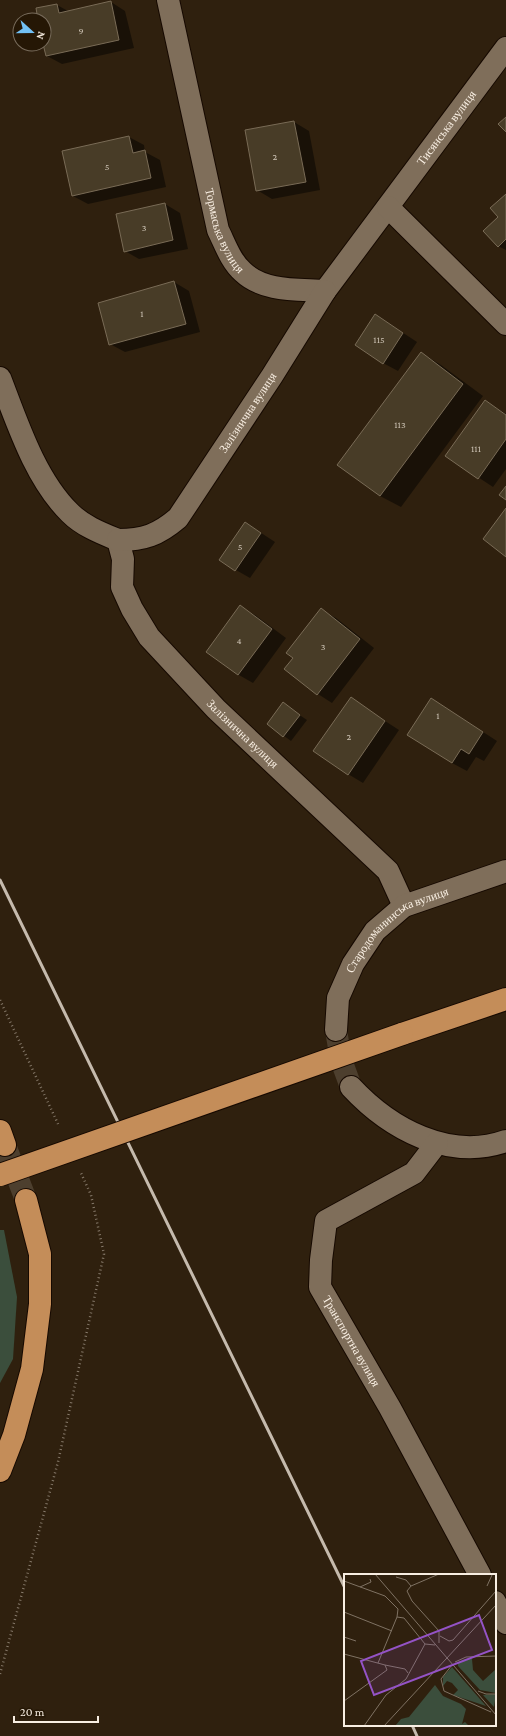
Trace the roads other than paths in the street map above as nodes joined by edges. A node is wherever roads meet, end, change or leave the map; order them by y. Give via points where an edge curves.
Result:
1 (168, 0) edge
2 (506, 48) edge
3 (388, 207) junction
4 (326, 291) junction
5 (506, 324) edge
6 (0, 378) edge
7 (118, 540) junction
8 (506, 871) edge
9 (404, 906) junction
10 (506, 999) edge
11 (336, 1030) tunnel mouth
12 (351, 1087) tunnel mouth
13 (506, 1141) edge
14 (436, 1143) junction
15 (0, 1175) edge
16 (26, 1200) tunnel mouth
17 (0, 1471) edge
18 (479, 1574) edge
19 (496, 1604) edge
20 (506, 1622) edge

1 - 4 street, Тормаська вулиця via 218,230 230,254 242,272 256,282 270,286
2 - 3 street, Тисянська вулиця
3 - 4 street
3 - 5 street
4 - 7 street, Залізнична вулиця via 178,518 165,530 150,536 135,540
6 - 7 street, Залізнична вулиця via 19,429 49,488 70,514 93,530
7 - 9 street, Залізнична вулиця via 123,559 122,587 149,637 216,709 388,871
8 - 9 street, Стародоманинська вулиця
9 - 11 street, Стародоманинська вулиця via 375,931 353,964 338,998
10 - 15 highway, bridge
12 - 14 street via 362,1100 387,1120 412,1134
13 - 14 street via 464,1148
14 - 18 street, Транспортна вулиця via 414,1173 326,1221 320,1287 390,1408
16 - 17 highway via 40,1254 40,1304 32,1369 14,1435
19 - 20 street

